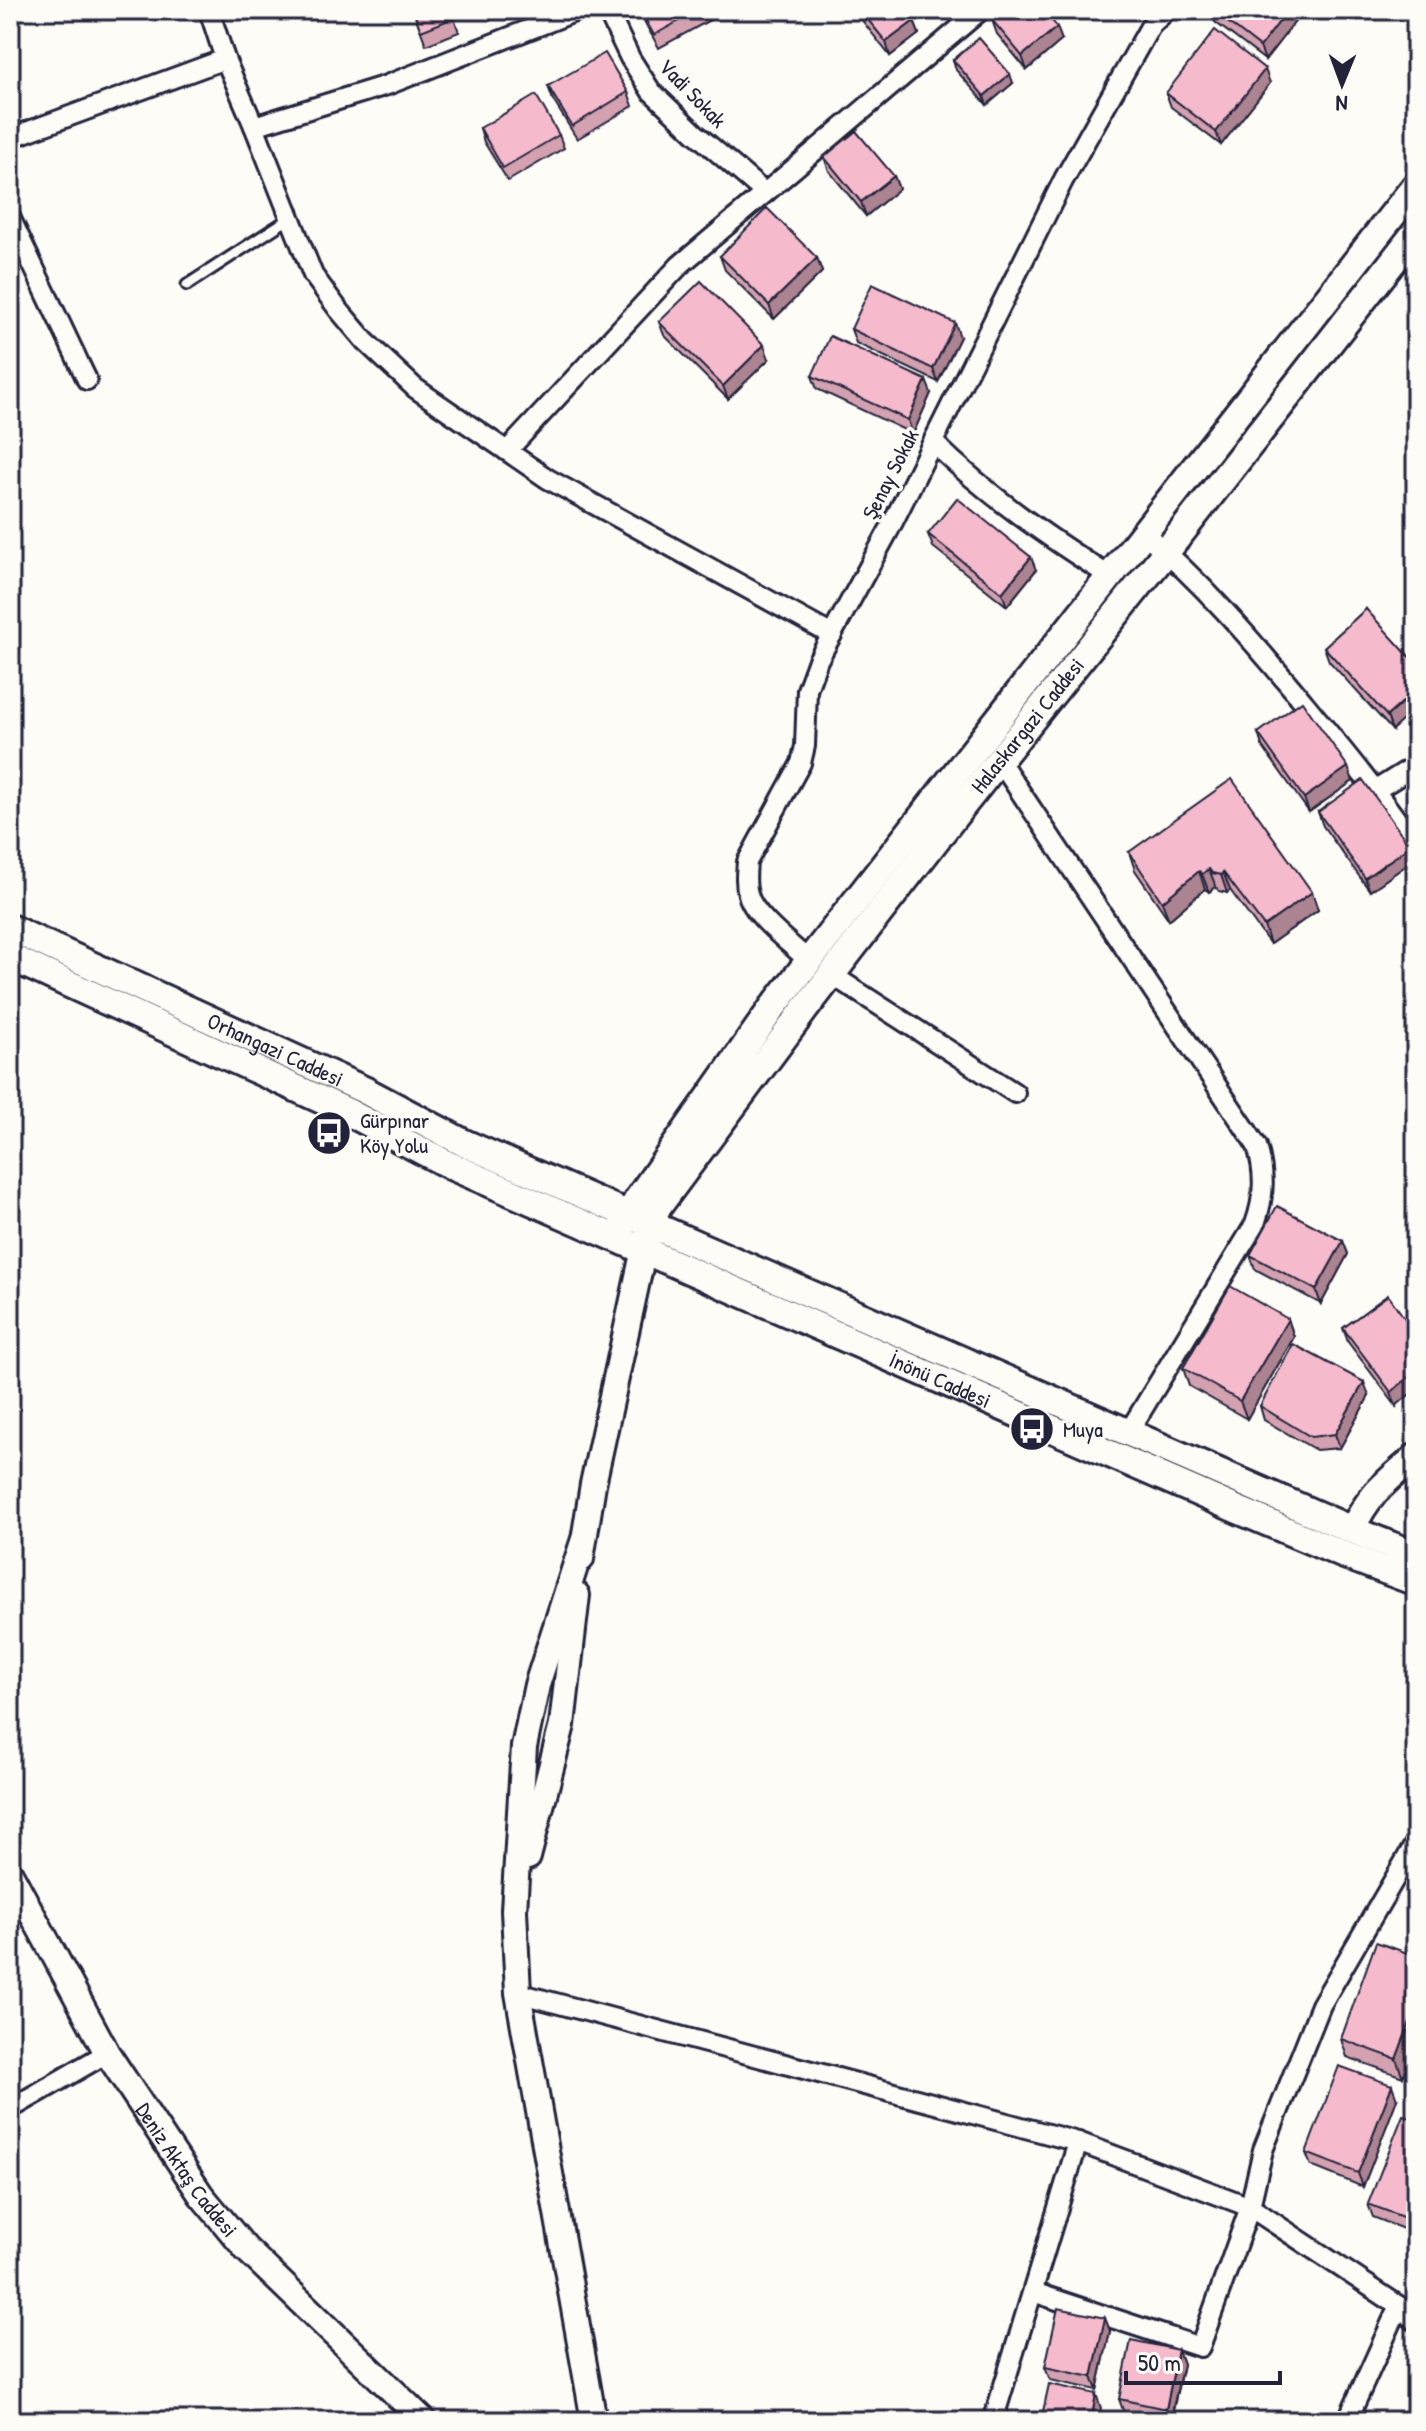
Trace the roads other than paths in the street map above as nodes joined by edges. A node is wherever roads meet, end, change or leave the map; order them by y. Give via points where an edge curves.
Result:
1 (209, 10) edge
2 (579, 10) edge
3 (607, 10) edge
4 (981, 10) edge
5 (1167, 10) edge
6 (1146, 17) edge
7 (225, 59) junction
8 (254, 126) junction
9 (10, 138) edge
10 (1416, 185) edge
11 (765, 193) junction
12 (10, 217) edge
13 (290, 218) junction
14 (1416, 232) edge
15 (187, 285) dead end
16 (87, 380) dead end
17 (933, 442) junction
18 (507, 451) junction
19 (1145, 534) junction
20 (1166, 552) junction
21 (1111, 577) junction
22 (832, 635) junction
23 (984, 736) junction
24 (999, 760) junction
25 (1416, 765) edge
26 (1376, 790) junction
27 (1416, 847) edge
28 (10, 928) edge
29 (10, 957) edge
30 (809, 961) junction
31 (832, 975) junction
32 (187, 1009) junction
33 (171, 1031) junction
34 (278, 1051) junction
35 (264, 1073) junction
36 (364, 1090) junction
37 (1015, 1093) dead end
38 (348, 1112) junction
39 (457, 1154) junction
40 (635, 1232) junction
41 (952, 1355) junction
42 (942, 1380) junction
43 (1122, 1444) junction
44 (1416, 1456) edge
45 (1248, 1485) junction
46 (1236, 1509) junction
47 (1352, 1530) junction
48 (583, 1542) junction
49 (1416, 1555) edge
50 (1416, 1582) edge
51 (1414, 1850) edge
52 (10, 1873) edge
53 (514, 1910) junction
54 (518, 1993) junction
55 (107, 2053) junction
56 (10, 2109) edge
57 (1078, 2142) junction
58 (1250, 2207) junction
59 (1033, 2292) junction
60 (1411, 2315) edge
61 (414, 2418) edge
62 (594, 2421) edge
63 (993, 2421) edge
64 (1347, 2421) edge

1 - 7 street
2 - 8 street via 387,85
3 - 11 street, Vadi Sokak via 651,91
4 - 11 street
5 - 6 street, Şenay Sokak
6 - 17 street, Şenay Sokak
7 - 8 street
7 - 9 street
8 - 13 street
10 - 19 main road
11 - 18 street via 680,265
12 - 16 street
13 - 15 lane
13 - 18 street via 313,275 365,341 415,388
14 - 20 main road, Halaskargazi Caddesi
17 - 21 street via 1047,537
17 - 22 street, Şenay Sokak
18 - 22 street via 548,479
19 - 20 street
19 - 21 main road
20 - 24 main road, Halaskargazi Caddesi
20 - 26 street via 1247,635
21 - 23 main road
22 - 30 street, Şenay Sokak via 807,690 801,763 747,862 745,877 748,898 760,914
23 - 24 main road
23 - 30 main road
24 - 31 main road, Halaskargazi Caddesi
24 - 43 street via 1257,1146 1262,1162 1263,1194 1255,1224
25 - 26 street
26 - 27 street
28 - 32 main road, Orhangazi Caddesi
29 - 33 main road, Orhangazi Caddesi
30 - 31 main road
30 - 40 main road via 773,1007
31 - 37 street
31 - 40 main road, Halaskargazi Caddesi
32 - 33 main road
32 - 34 main road, Orhangazi Caddesi
33 - 35 main road, Orhangazi Caddesi
34 - 35 main road
34 - 36 main road, Orhangazi Caddesi
35 - 38 main road, Orhangazi Caddesi
36 - 38 main road
36 - 39 main road, Orhangazi Caddesi
38 - 39 main road, Orhangazi Caddesi
39 - 40 main road, Orhangazi Caddesi
40 - 41 main road
40 - 42 main road, İnönü Caddesi via 689,1271
40 - 48 street
41 - 42 main road
41 - 43 main road
42 - 43 main road, İnönü Caddesi
43 - 45 main road
43 - 46 main road, İnönü Caddesi
44 - 47 street via 1372,1495
45 - 46 main road
45 - 47 main road
46 - 50 main road, İnönü Caddesi
47 - 49 main road
48 - 53 street via 562,1725
48 - 53 street via 537,1685 524,1747
51 - 58 street via 1321,2005 1263,2150
52 - 55 street, Deniz Aktaş Caddesi
53 - 54 street
54 - 57 street
54 - 62 street
55 - 56 street
55 - 61 street, Deniz Aktaş Caddesi via 201,2195 246,2249
57 - 58 street
57 - 59 street
58 - 59 street via 1200,2347
58 - 60 street
59 - 63 street
60 - 64 street

